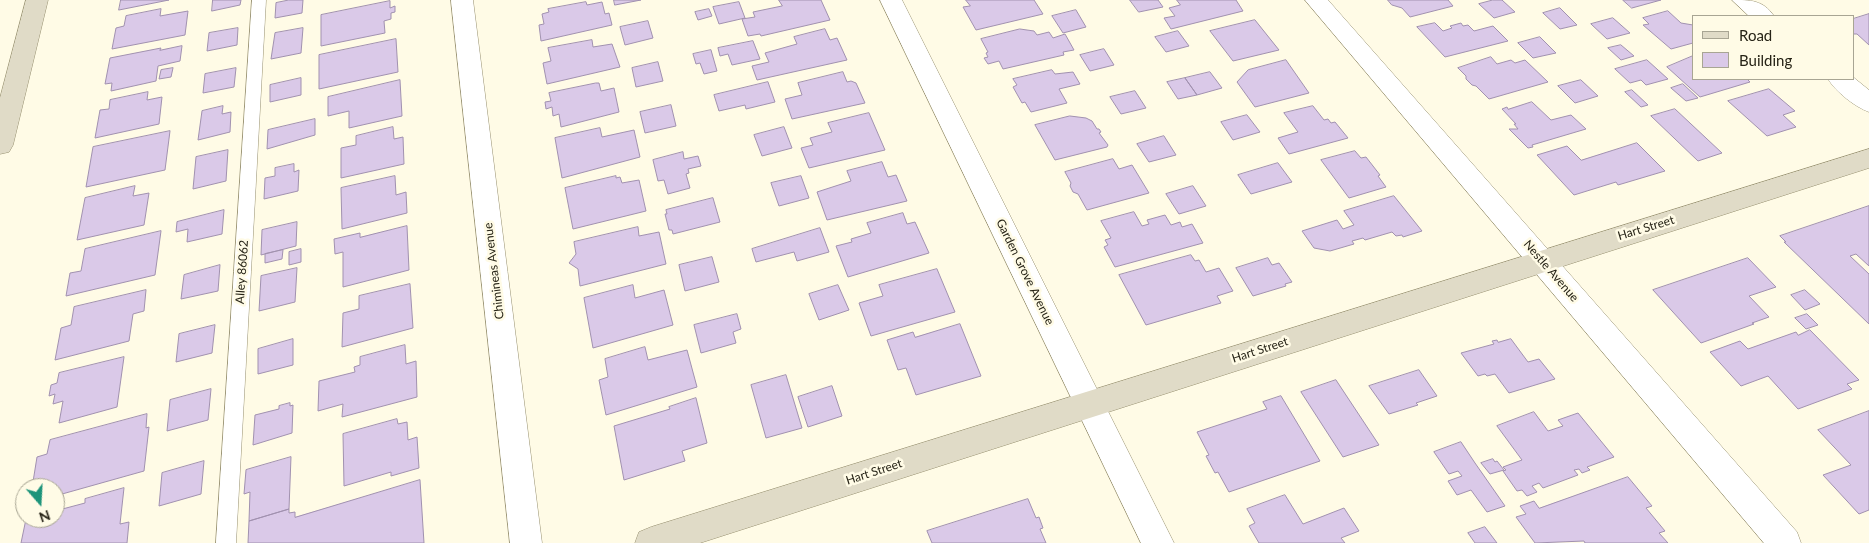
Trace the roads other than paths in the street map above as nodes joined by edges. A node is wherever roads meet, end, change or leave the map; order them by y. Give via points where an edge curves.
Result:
1 (36, 0) edge
2 (259, 0) edge
3 (462, 0) edge
4 (891, 0) edge
5 (1316, 0) edge
6 (1743, 0) edge
7 (1762, 15) edge
8 (1841, 80) edge
9 (1869, 103) edge
10 (0, 145) edge
11 (1869, 158) edge
12 (1541, 260) junction
13 (1090, 404) junction
14 (226, 543) edge
15 (526, 543) edge
16 (651, 543) edge
17 (1158, 543) edge
18 (1785, 543) edge

1 - 10 street
2 - 14 lane, Alley 86062
3 - 15 street, Chimineas Avenue
4 - 13 street, Garden Grove Avenue
5 - 12 street, Nestle Avenue
6 - 7 street
8 - 9 street
11 - 12 street, Hart Street
12 - 13 street, Hart Street
12 - 18 street, Nestle Avenue
13 - 16 street, Hart Street
13 - 17 street, Garden Grove Avenue

